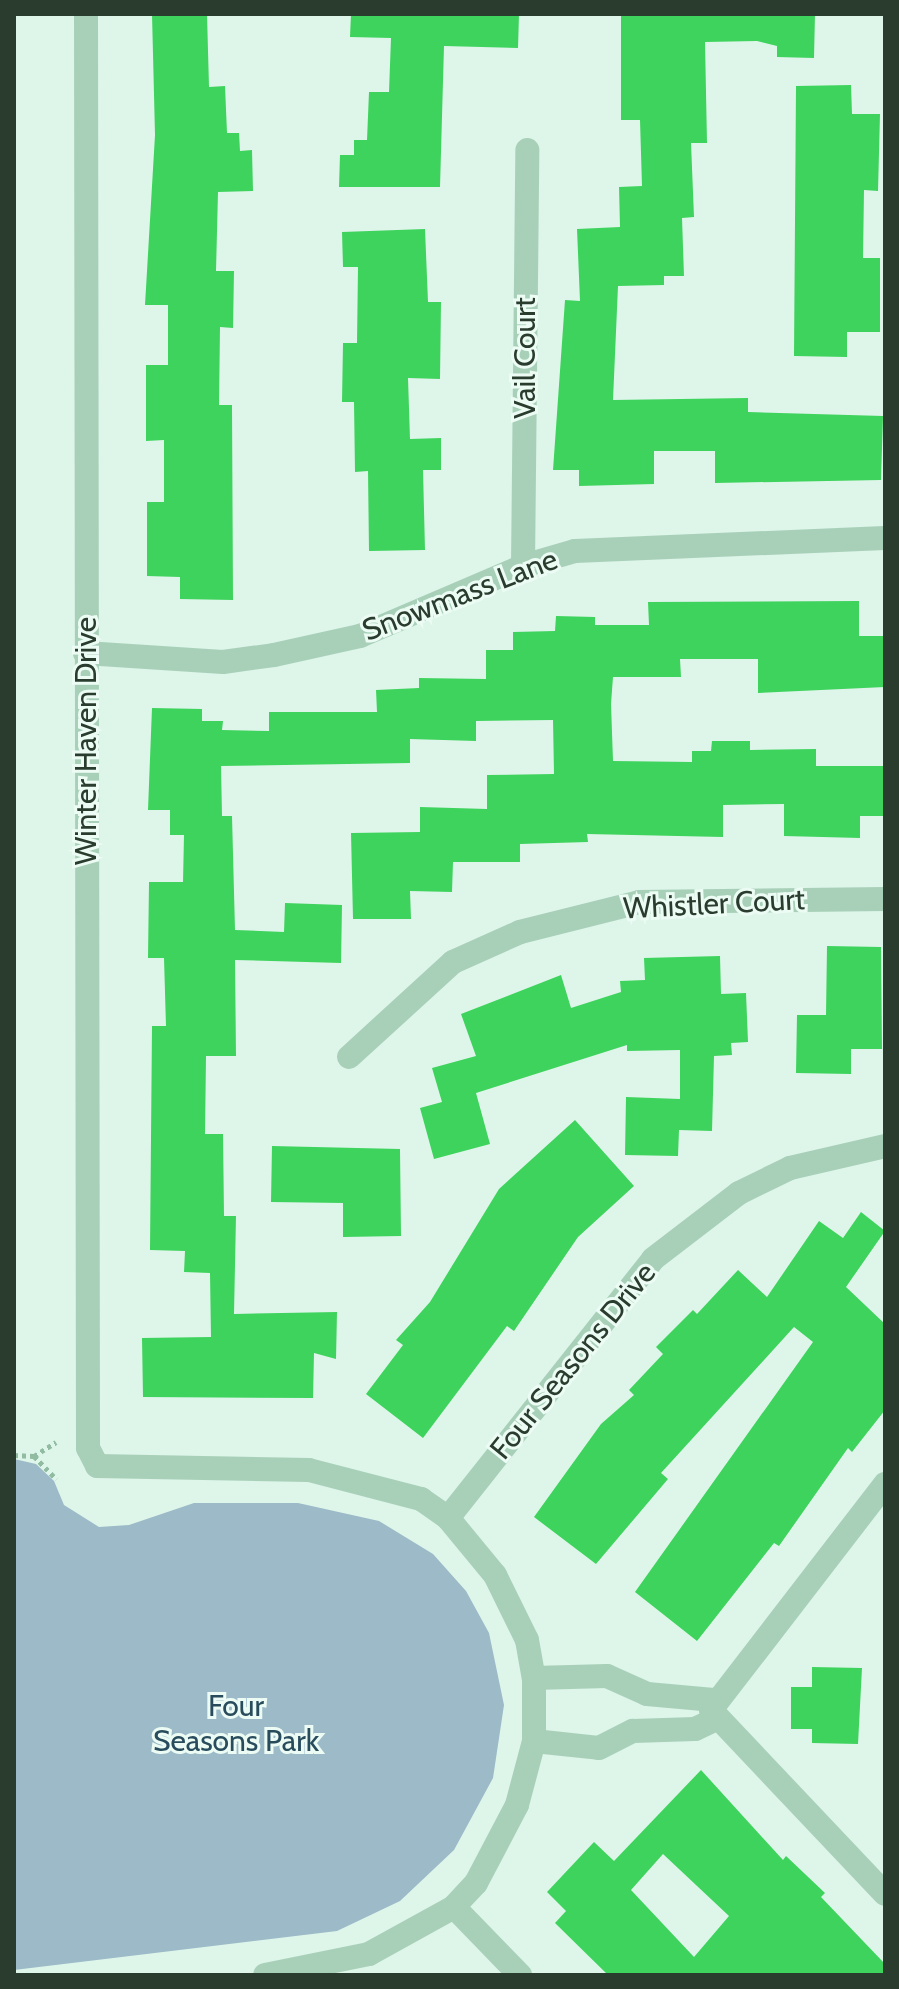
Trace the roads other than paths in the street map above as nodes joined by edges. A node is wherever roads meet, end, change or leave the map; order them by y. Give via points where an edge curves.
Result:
1 (86, 14) edge
2 (527, 150) dead end
3 (885, 538) edge
4 (523, 566) junction
5 (85, 653) junction
6 (885, 899) edge
7 (349, 1057) dead end
8 (885, 1146) edge
9 (885, 1484) edge
10 (448, 1518) junction
11 (534, 1678) junction
12 (714, 1710) junction
13 (534, 1741) junction
14 (885, 1894) edge
15 (454, 1907) junction
16 (265, 1975) edge
17 (520, 1975) edge

1 - 5 street, Winter Haven Drive
2 - 4 street, Vail Court
3 - 4 street, Snowmass Lane via 590,550
4 - 5 street, Snowmass Lane via 410,619 274,655 223,662
5 - 10 street, Winter Haven Drive via 88,1448 97,1466 309,1470 384,1486 421,1499
6 - 7 street, Whistler Court via 639,902 520,932 453,962
8 - 10 street, Four Seasons Drive via 842,1152 764,1181 653,1259
9 - 12 street
10 - 11 street via 512,1603
11 - 12 street via 607,1676 647,1694
11 - 13 street
12 - 13 street via 695,1729 633,1731 599,1748
12 - 14 street
13 - 15 street via 500,1844
15 - 16 street via 432,1925 369,1954
15 - 17 street

